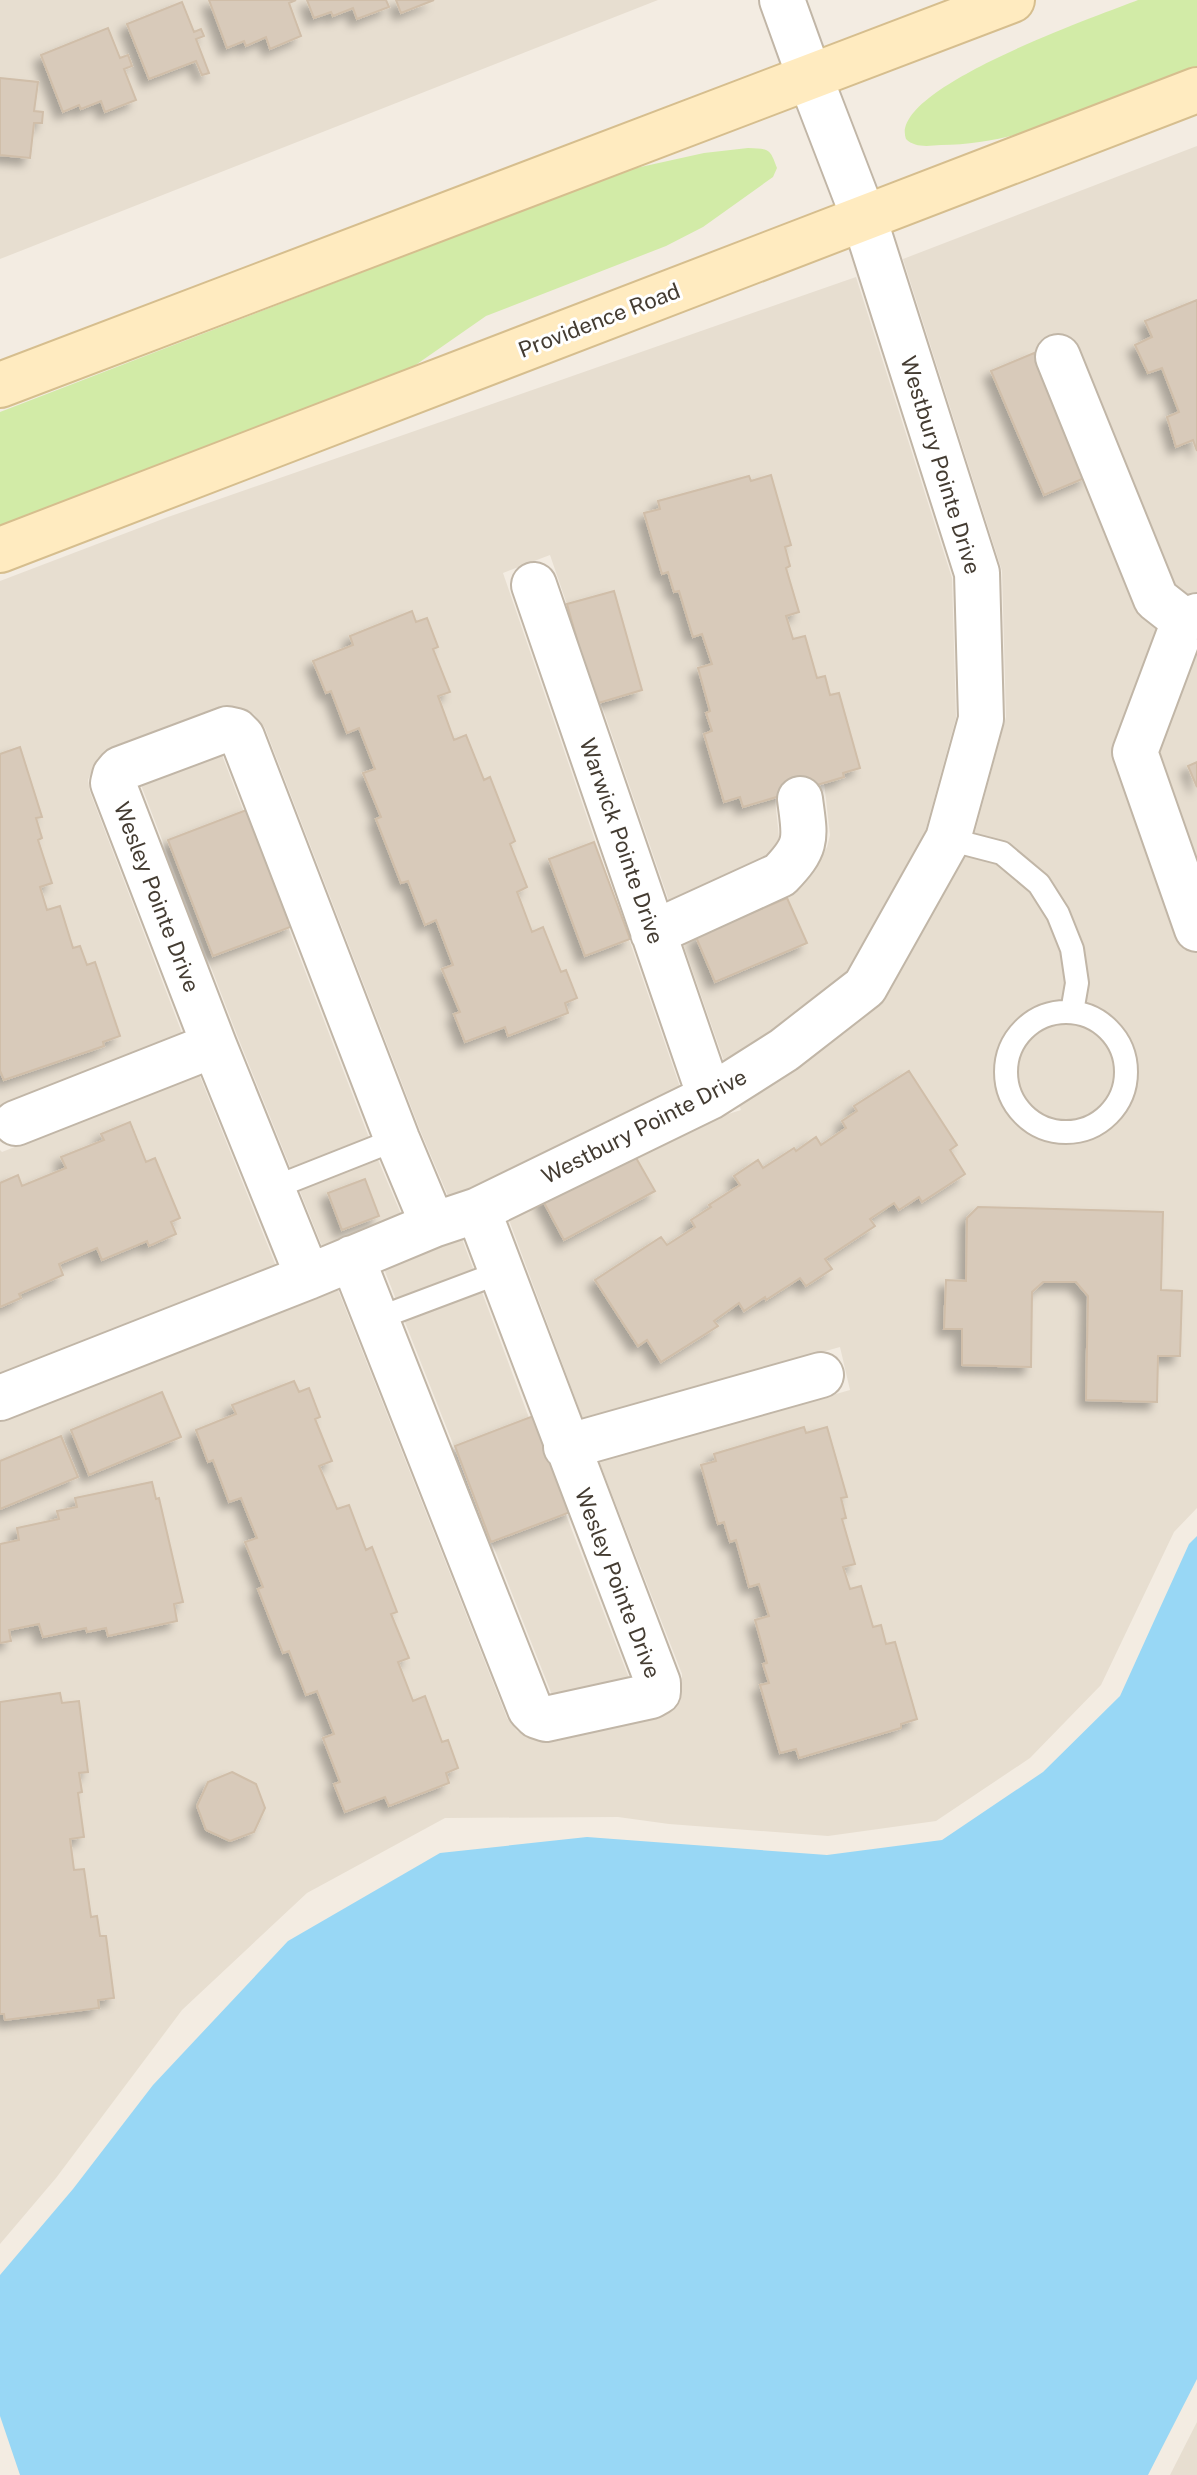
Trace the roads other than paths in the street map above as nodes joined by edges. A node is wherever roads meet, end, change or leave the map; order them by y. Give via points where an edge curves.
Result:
1 (782, 0) edge
2 (1012, 0) edge
3 (809, 75) junction
4 (1197, 90) edge
5 (864, 218) junction
6 (1058, 357) dead end
7 (0, 385) edge
8 (0, 550) edge
9 (534, 585) dead end
10 (1190, 619) edge
11 (800, 799) dead end
12 (948, 839) junction
13 (1197, 929) edge
14 (653, 933) junction
15 (1072, 1012) junction
16 (214, 1045) junction
17 (710, 1097) junction
18 (16, 1123) dead end
19 (397, 1139) junction
20 (273, 1188) junction
21 (478, 1210) junction
22 (433, 1225) junction
23 (352, 1258) junction
24 (501, 1272) junction
25 (308, 1277) junction
26 (376, 1319) junction
27 (821, 1375) dead end
28 (0, 1398) edge
29 (566, 1447) junction

1 - 3 street, Westbury Pointe Drive
2 - 3 main road
3 - 5 street, Westbury Pointe Drive
3 - 7 main road
4 - 5 main road, Providence Road
5 - 8 main road, Providence Road
5 - 12 street, Westbury Pointe Drive via 977,573 981,719
6 - 10 street via 1156,599
9 - 14 street, Warwick Pointe Drive
10 - 13 street via 1135,752
11 - 14 street via 805,839 780,875
12 - 15 lane via 1002,853 1039,884 1072,949 1077,983
12 - 17 street, Westbury Pointe Drive via 865,987 784,1050
14 - 17 street, Warwick Pointe Drive
15 - 15 lane via 1091,1017 1119,1043 1126,1081 1109,1115 1093,1127 1055,1132 1020,1112 1005,1074 1008,1054 1032,1021
16 - 18 street
16 - 19 street, Wesley Pointe Drive via 113,783 120,769 227,729 242,737
16 - 20 street, Wesley Pointe Drive
17 - 21 street, Westbury Pointe Drive
19 - 20 lane
19 - 22 street, Wesley Pointe Drive
20 - 25 street, Wesley Pointe Drive
21 - 22 street, Westbury Pointe Drive
21 - 24 street, Wesley Pointe Drive
22 - 23 street, Westbury Pointe Drive
23 - 25 street, Westbury Pointe Drive
23 - 26 street, Wesley Pointe Drive
24 - 26 lane
24 - 29 street, Wesley Pointe Drive
25 - 28 street, Westbury Pointe Drive
26 - 29 street, Wesley Pointe Drive via 530,1709 546,1719 658,1692
27 - 29 street

